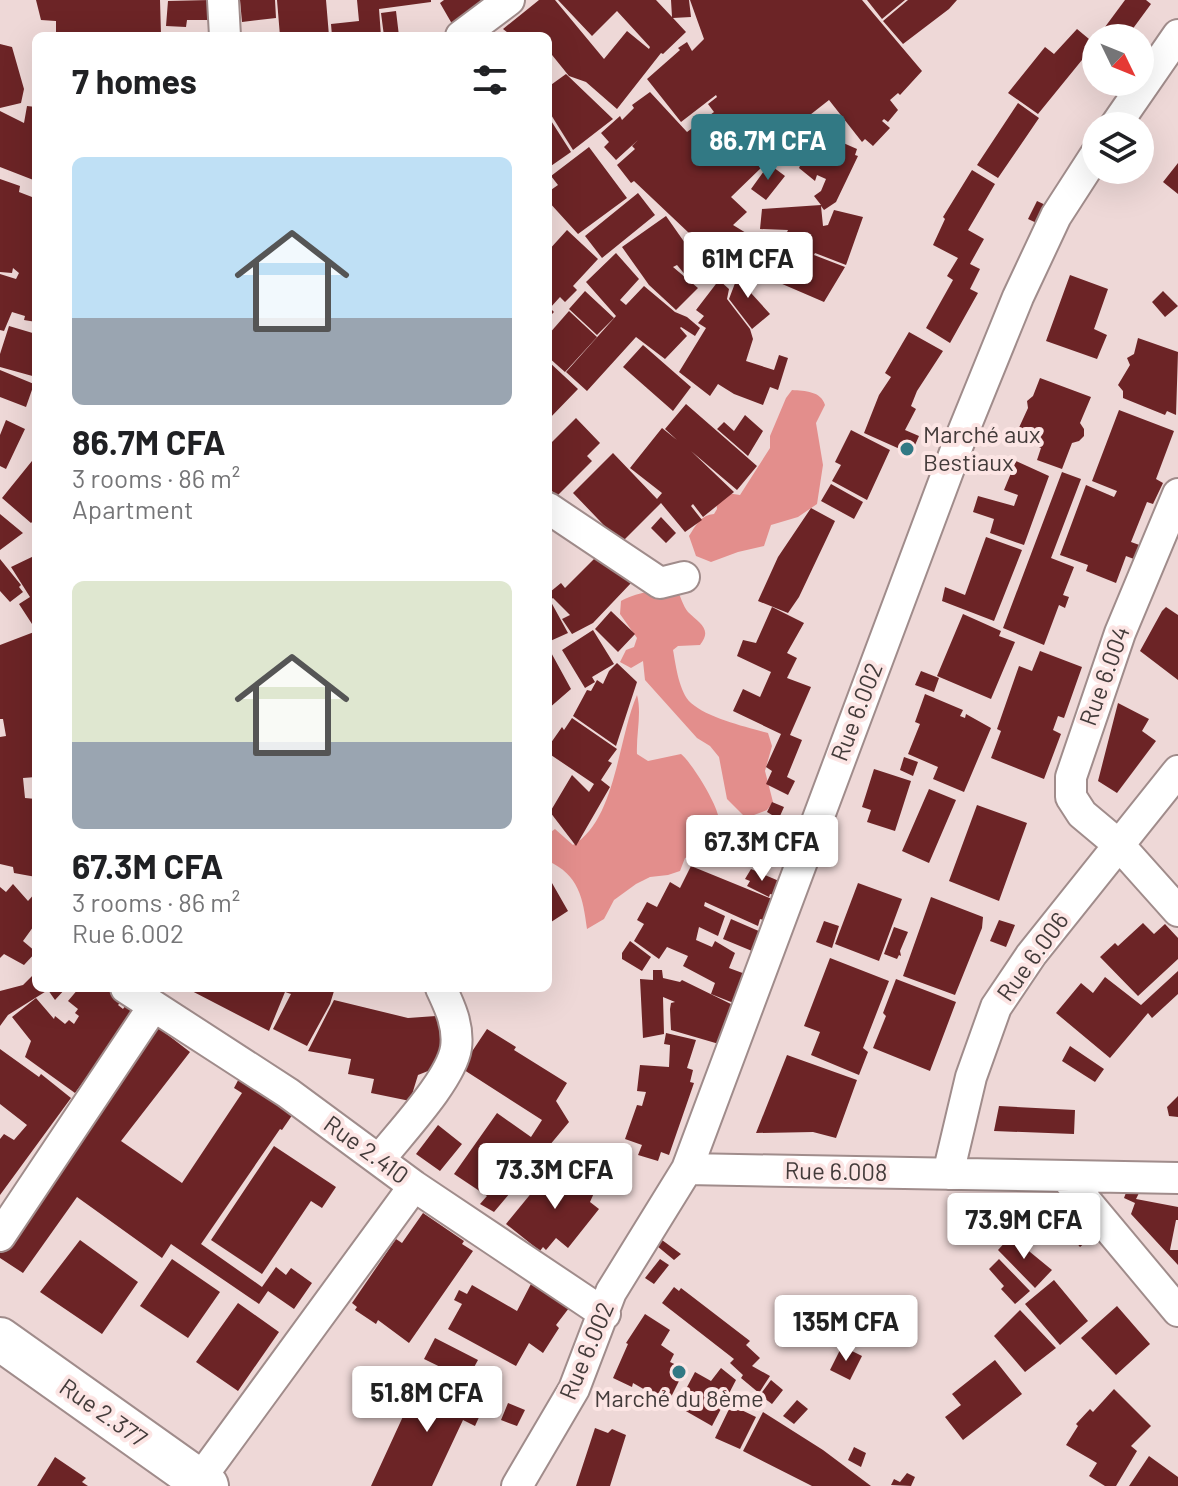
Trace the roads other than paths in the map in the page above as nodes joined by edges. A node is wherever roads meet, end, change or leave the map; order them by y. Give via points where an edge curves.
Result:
1 (223, 0) edge
2 (509, 0) edge
3 (225, 32) edge
4 (466, 32) edge
5 (1178, 35) edge
6 (1125, 112) edge
7 (1082, 176) edge
8 (1178, 494) edge
9 (552, 513) edge
10 (684, 577) dead end
11 (1178, 771) edge
12 (1119, 845) junction
13 (1178, 911) edge
14 (132, 992) edge
15 (443, 992) edge
16 (153, 1007) junction
17 (379, 1160) junction
18 (687, 1169) junction
19 (948, 1174) junction
20 (1065, 1176) junction
21 (1178, 1178) edge
22 (414, 1186) junction
23 (0, 1236) edge
24 (1178, 1311) edge
25 (605, 1314) junction
26 (0, 1339) edge
27 (203, 1483) edge
28 (517, 1486) edge

1 - 3 street
2 - 4 street
5 - 6 street
7 - 18 street, Rue 6.002 via 1056,216 979,392
8 - 12 street, Rue 6.004 via 1120,633 1071,777 1071,797 1082,814
9 - 10 street via 660,583
11 - 12 street, Rue 6.006
12 - 13 street, Rue 6.004
12 - 19 street, Rue 6.006 via 996,1007 971,1077
14 - 16 street, Rue 2.410
15 - 17 street via 456,1028 448,1072
16 - 17 street, Rue 2.410 via 288,1093
16 - 23 street
17 - 22 street, Rue 2.410
18 - 19 street, Rue 6.008
18 - 25 street, Rue 6.002 via 611,1292
19 - 20 street, Rue 6.008
20 - 21 street, Rue 6.008
20 - 24 street
22 - 25 street, Rue 2.410
22 - 27 street
25 - 28 street, Rue 6.002 via 574,1389
26 - 27 street, Rue 2.377

